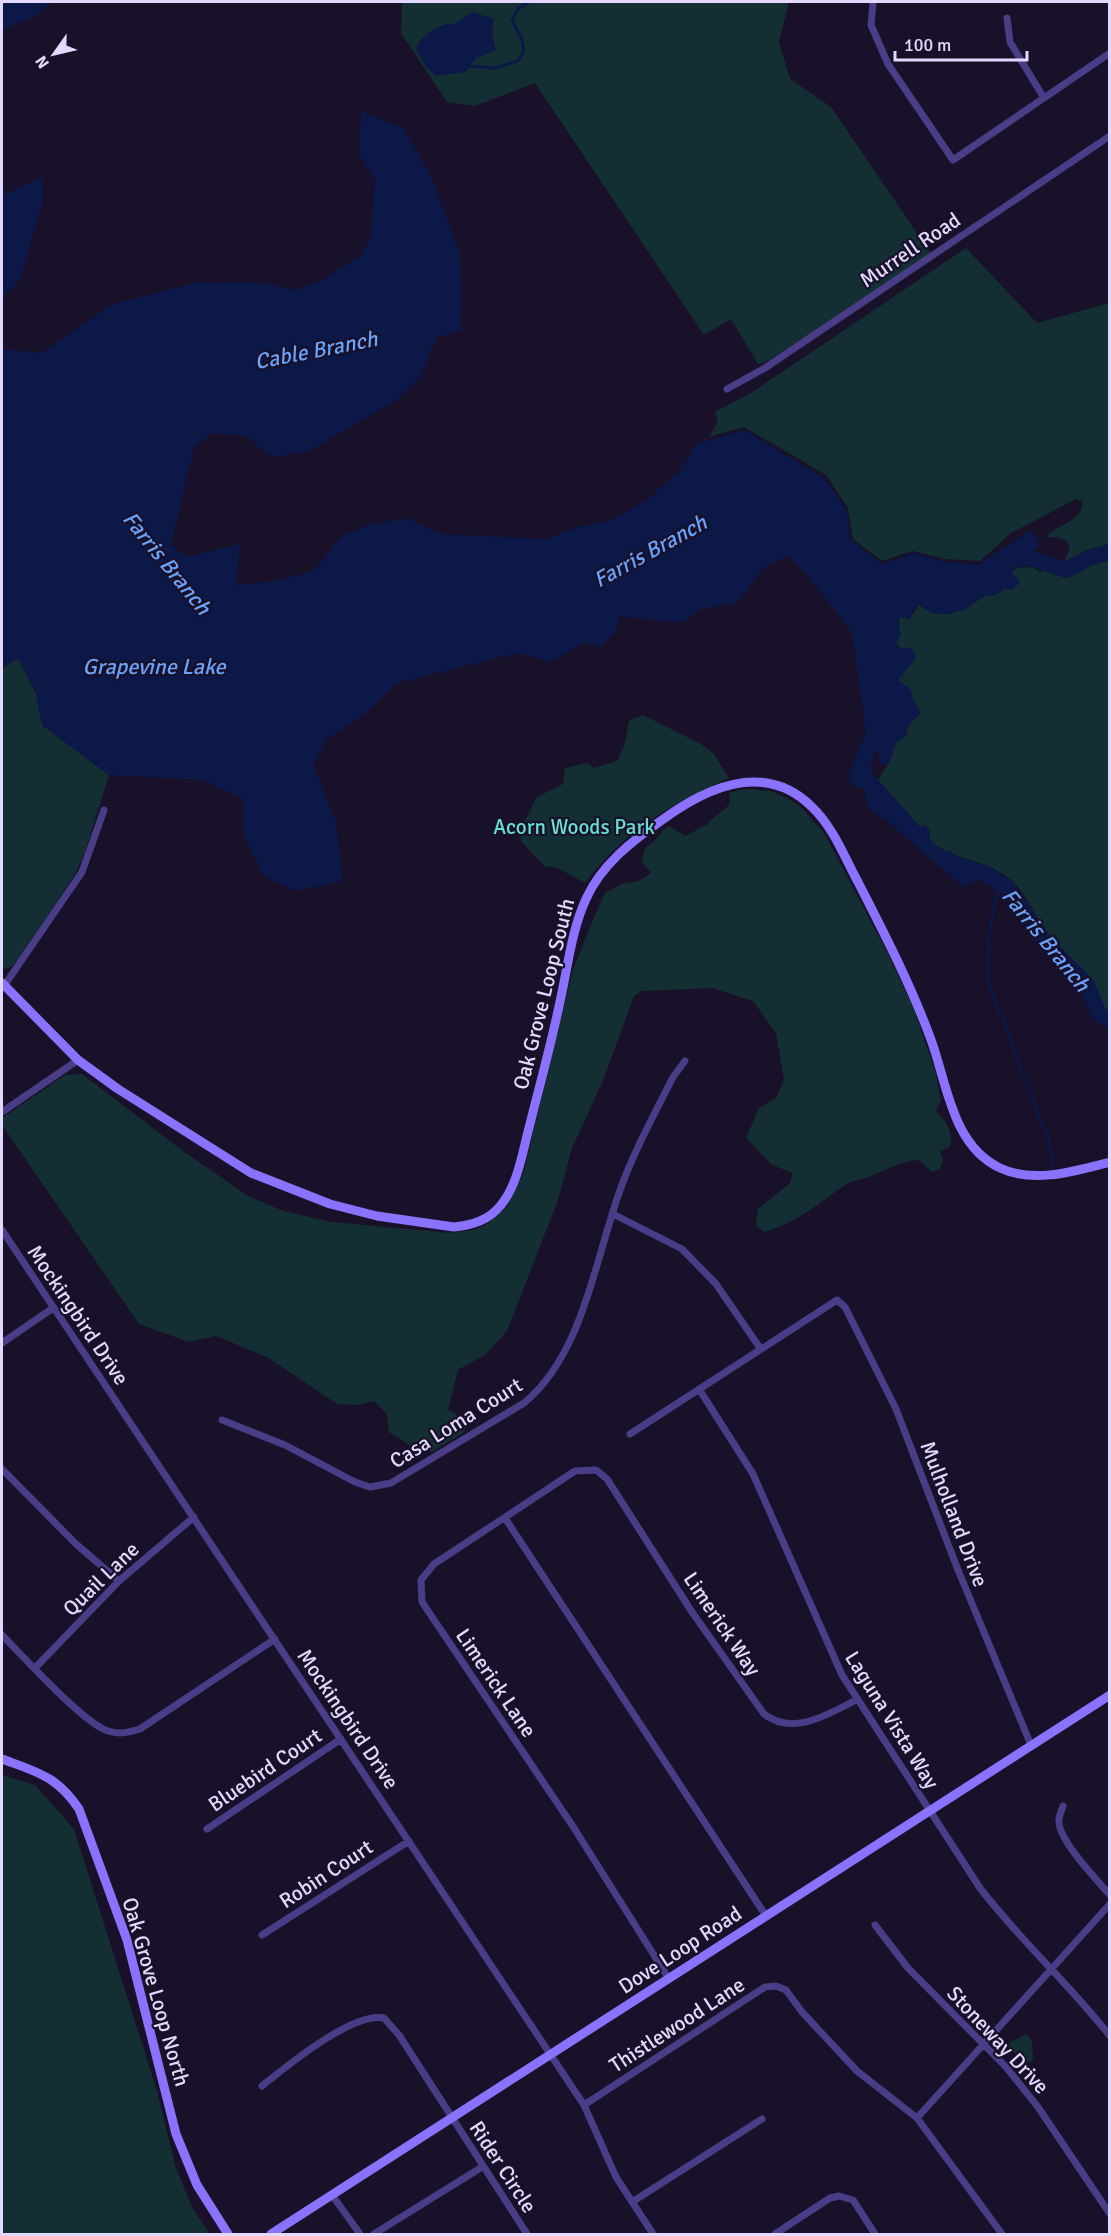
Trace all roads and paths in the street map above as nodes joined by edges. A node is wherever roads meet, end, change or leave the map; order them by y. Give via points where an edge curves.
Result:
1 (873, 2) edge
2 (1007, 18) dead end
3 (1110, 53) edge
4 (1044, 98) junction
5 (1110, 136) edge
6 (727, 389) dead end
7 (104, 810) dead end
8 (3, 985) edge
9 (78, 1060) junction
10 (685, 1061) dead end
11 (2, 1112) edge
12 (1110, 1162) edge
13 (613, 1214) junction
14 (2, 1230) edge
15 (53, 1308) junction
16 (2, 1343) edge
17 (760, 1348) junction
18 (699, 1389) junction
19 (222, 1420) dead end
20 (630, 1434) dead end
21 (2, 1469) edge
22 (596, 1470) joint
23 (194, 1517) junction
24 (505, 1518) junction
25 (119, 1581) junction
26 (2, 1635) edge
27 (275, 1639) junction
28 (35, 1668) junction
29 (1110, 1695) edge
30 (858, 1699) junction
31 (341, 1739) junction
32 (1031, 1745) junction
33 (2, 1759) edge
34 (1063, 1806) dead end
35 (930, 1811) junction
36 (207, 1829) dead end
37 (409, 1841) junction
38 (1110, 1895) edge
39 (1110, 1904) edge
40 (766, 1916) junction
41 (874, 1925) dead end
42 (262, 1935) dead end
43 (1052, 1971) junction
44 (669, 1979) junction
45 (1110, 2036) edge
46 (985, 2045) junction
47 (550, 2055) junction
48 (262, 2086) dead end
49 (584, 2105) junction
50 (452, 2118) junction
51 (917, 2118) junction
52 (762, 2119) dead end
53 (482, 2167) junction
54 (332, 2195) junction
55 (632, 2202) junction
56 (1110, 2214) edge
57 (228, 2235) edge
58 (271, 2235) edge
59 (360, 2235) edge
60 (374, 2235) edge
61 (527, 2235) edge
62 (653, 2235) edge
63 (775, 2235) edge
64 (874, 2235) edge
65 (1002, 2235) edge

1 - 4 street via 871,25 888,64 953,160
2 - 4 street via 1010,42
3 - 4 street
5 - 6 street, Murrell Road via 765,368
7 - 8 street via 82,872
8 - 9 street, Oak Grove Loop South
9 - 11 street
9 - 12 street, Oak Grove Loop South via 241,1167 272,1183 377,1216 454,1227 477,1223 501,1205 514,1182 576,930 595,882 639,836 672,813 734,784 768,783 798,795 812,806 833,834 905,976 931,1039 952,1108 975,1149 999,1168 1029,1176 1064,1173
10 - 13 street, Casa Loma Court via 643,1137
13 - 17 street via 682,1249 716,1284
13 - 19 street, Casa Loma Court via 572,1336 556,1370 542,1388 482,1430 391,1483 370,1487 355,1482 285,1445
14 - 15 street, Mockingbird Drive
15 - 16 street
15 - 23 street, Mockingbird Drive
17 - 18 street
17 - 32 street, Mulholland Drive via 837,1300 845,1306 896,1409
18 - 20 street
18 - 30 street, Laguna Vista Way via 753,1474 830,1651
21 - 25 street via 76,1544
22 - 24 street, Limerick Lane via 575,1471
22 - 30 street, Limerick Way via 607,1479 692,1611 765,1714 779,1722 805,1723
23 - 25 street, Quail Lane
23 - 27 street, Mockingbird Drive
24 - 40 street
24 - 44 street, Limerick Lane via 434,1563 421,1581 422,1602 574,1828
25 - 28 street, Quail Lane
26 - 28 street
27 - 28 street via 140,1729 125,1733 96,1725
27 - 31 street, Mockingbird Drive
29 - 32 street, Dove Loop Road
30 - 35 street, Laguna Vista Way
31 - 36 street, Bluebird Court
31 - 37 street, Mockingbird Drive
32 - 35 street, Dove Loop Road
33 - 57 street, Oak Grove Loop North via 46,1775 69,1794 79,1809 127,1940 176,2134 197,2186
34 - 38 street via 1058,1822 1063,1833
35 - 40 street, Dove Loop Road
35 - 43 street, Laguna Vista Way via 980,1888
37 - 42 street, Robin Court
37 - 47 street, Mockingbird Drive
39 - 43 street
40 - 44 street, Dove Loop Road
41 - 46 street, Stoneway Drive via 908,1968
43 - 45 street, Laguna Vista Way
43 - 46 street
44 - 47 street, Dove Loop Road
46 - 51 street
46 - 56 street, Stoneway Drive via 1038,2107
47 - 49 street, Mockingbird Drive
47 - 50 street, Dove Loop Road
48 - 50 street, Rider Circle via 293,2061 348,2027 384,2018
49 - 51 street, Thistlewood Lane via 765,1987 776,1986 786,1990 857,2071
49 - 55 street, Mockingbird Drive via 616,2177
50 - 53 street, Rider Circle
50 - 54 street, Dove Loop Road
51 - 65 street, Thistlewood Lane
52 - 55 street
53 - 60 street
53 - 61 street, Rider Circle
54 - 58 street, Dove Loop Road
54 - 59 street
55 - 62 street, Mockingbird Drive
63 - 64 street via 839,2196 853,2200

